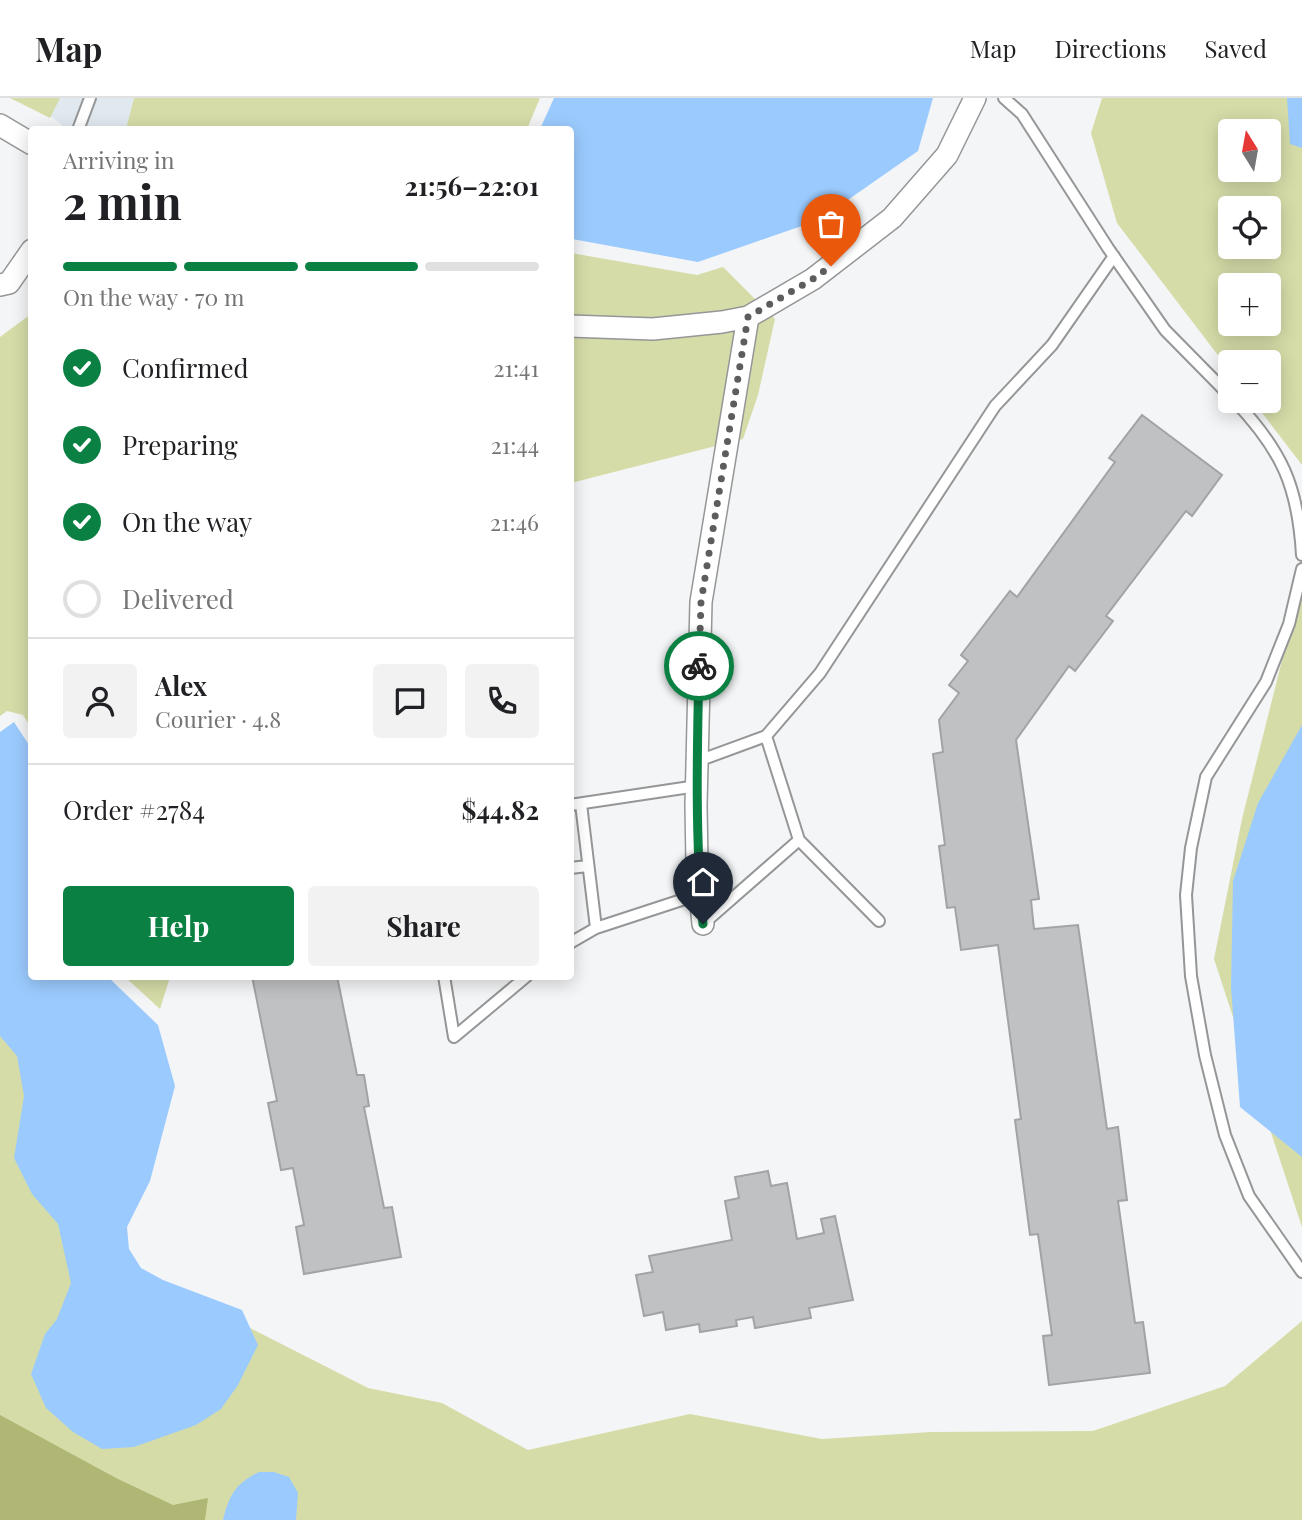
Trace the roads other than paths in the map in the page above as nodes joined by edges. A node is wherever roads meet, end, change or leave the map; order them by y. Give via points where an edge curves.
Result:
1 (90, 98) edge
2 (975, 98) edge
3 (1004, 98) edge
4 (0, 125) edge
5 (80, 126) edge
6 (28, 142) edge
7 (28, 256) edge
8 (1114, 256) junction
9 (0, 285) edge
10 (748, 317) junction
11 (574, 326) edge
12 (1218, 384) edge
13 (1246, 413) edge
14 (1302, 555) edge
15 (1302, 569) edge
16 (766, 736) junction
17 (698, 761) junction
18 (697, 786) junction
19 (576, 804) edge
20 (799, 840) junction
21 (589, 866) junction
22 (574, 868) edge
23 (700, 894) junction
24 (879, 920) dead end
25 (703, 924) joint
26 (596, 928) junction
27 (574, 941) edge
28 (445, 980) edge
29 (522, 980) edge
30 (1302, 1272) edge

1 - 5 lane
2 - 10 street via 947,155 892,218 813,279
3 - 8 lane via 1023,114
4 - 6 street
7 - 9 street via 9,283
8 - 12 lane via 1165,330
8 - 16 lane via 1052,345 995,406 820,673
10 - 11 street via 653,329
10 - 17 street via 701,602
13 - 14 lane via 1284,466 1300,518
15 - 30 lane via 1289,624 1266,682 1206,778 1186,895 1191,976 1225,1135 1249,1196
16 - 17 lane
16 - 20 lane
17 - 18 street
18 - 19 lane
18 - 23 street
19 - 21 lane
20 - 24 lane
20 - 25 lane
21 - 22 lane
21 - 26 lane
23 - 25 street
23 - 26 lane
26 - 27 lane
28 - 29 lane via 454,1037

